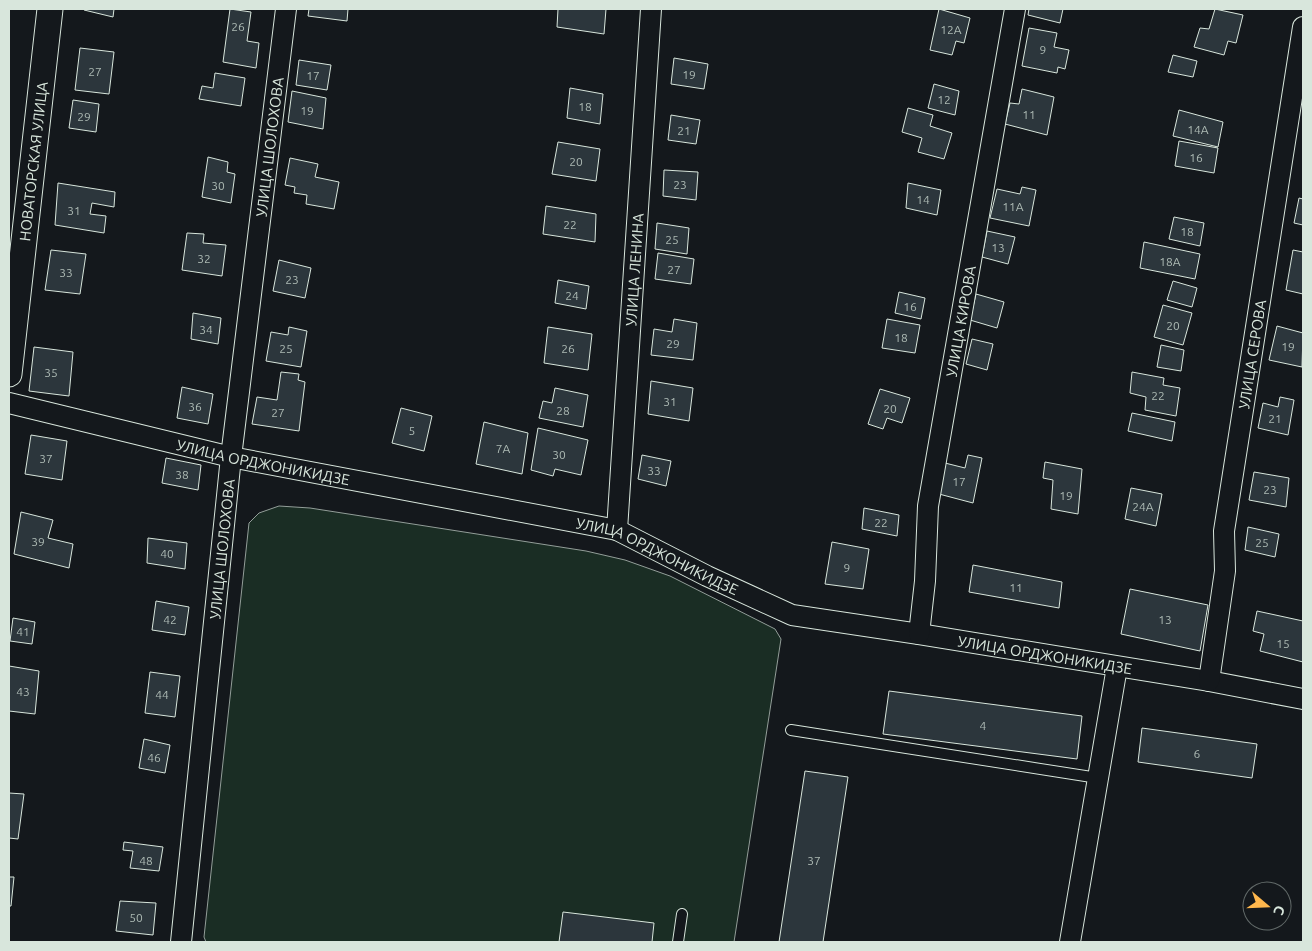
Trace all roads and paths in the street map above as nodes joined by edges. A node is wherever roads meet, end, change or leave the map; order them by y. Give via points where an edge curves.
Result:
1 (50, 9) edge
2 (286, 9) edge
3 (652, 9) edge
4 (1015, 9) edge
5 (1303, 27) edge
6 (9, 374) edge
7 (9, 403) edge
8 (231, 457) junction
9 (617, 530) junction
10 (919, 634) junction
11 (1117, 667) junction
12 (1209, 681) junction
13 (1303, 699) edge
14 (791, 730) dead end
15 (1098, 778) junction
16 (682, 914) dead end
17 (181, 942) edge
18 (678, 942) edge
19 (1070, 942) edge

1 - 6 street, НОВАТОРСКАЯ УЛИЦА
2 - 8 street, УЛИЦА ШОЛОХОВА
3 - 9 street, УЛИЦА ЛЕНИНА
4 - 10 street, УЛИЦА КИРОВА via 928,506
5 - 12 street, УЛИЦА СЕРОВА via 1224,531 1225,571
7 - 8 street, УЛИЦА ОРДЖОНИКИДЗЕ
8 - 9 street, УЛИЦА ОРДЖОНИКИДЗЕ
8 - 17 street, УЛИЦА ШОЛОХОВА
9 - 10 street, УЛИЦА ОРДЖОНИКИДЗЕ via 792,615
10 - 11 street, УЛИЦА ОРДЖОНИКИДЗЕ
11 - 12 street, УЛИЦА ОРДЖОНИКИДЗЕ
11 - 15 street
12 - 13 street, УЛИЦА ОРДЖОНИКИДЗЕ
14 - 15 lane
15 - 19 street
16 - 18 lane

